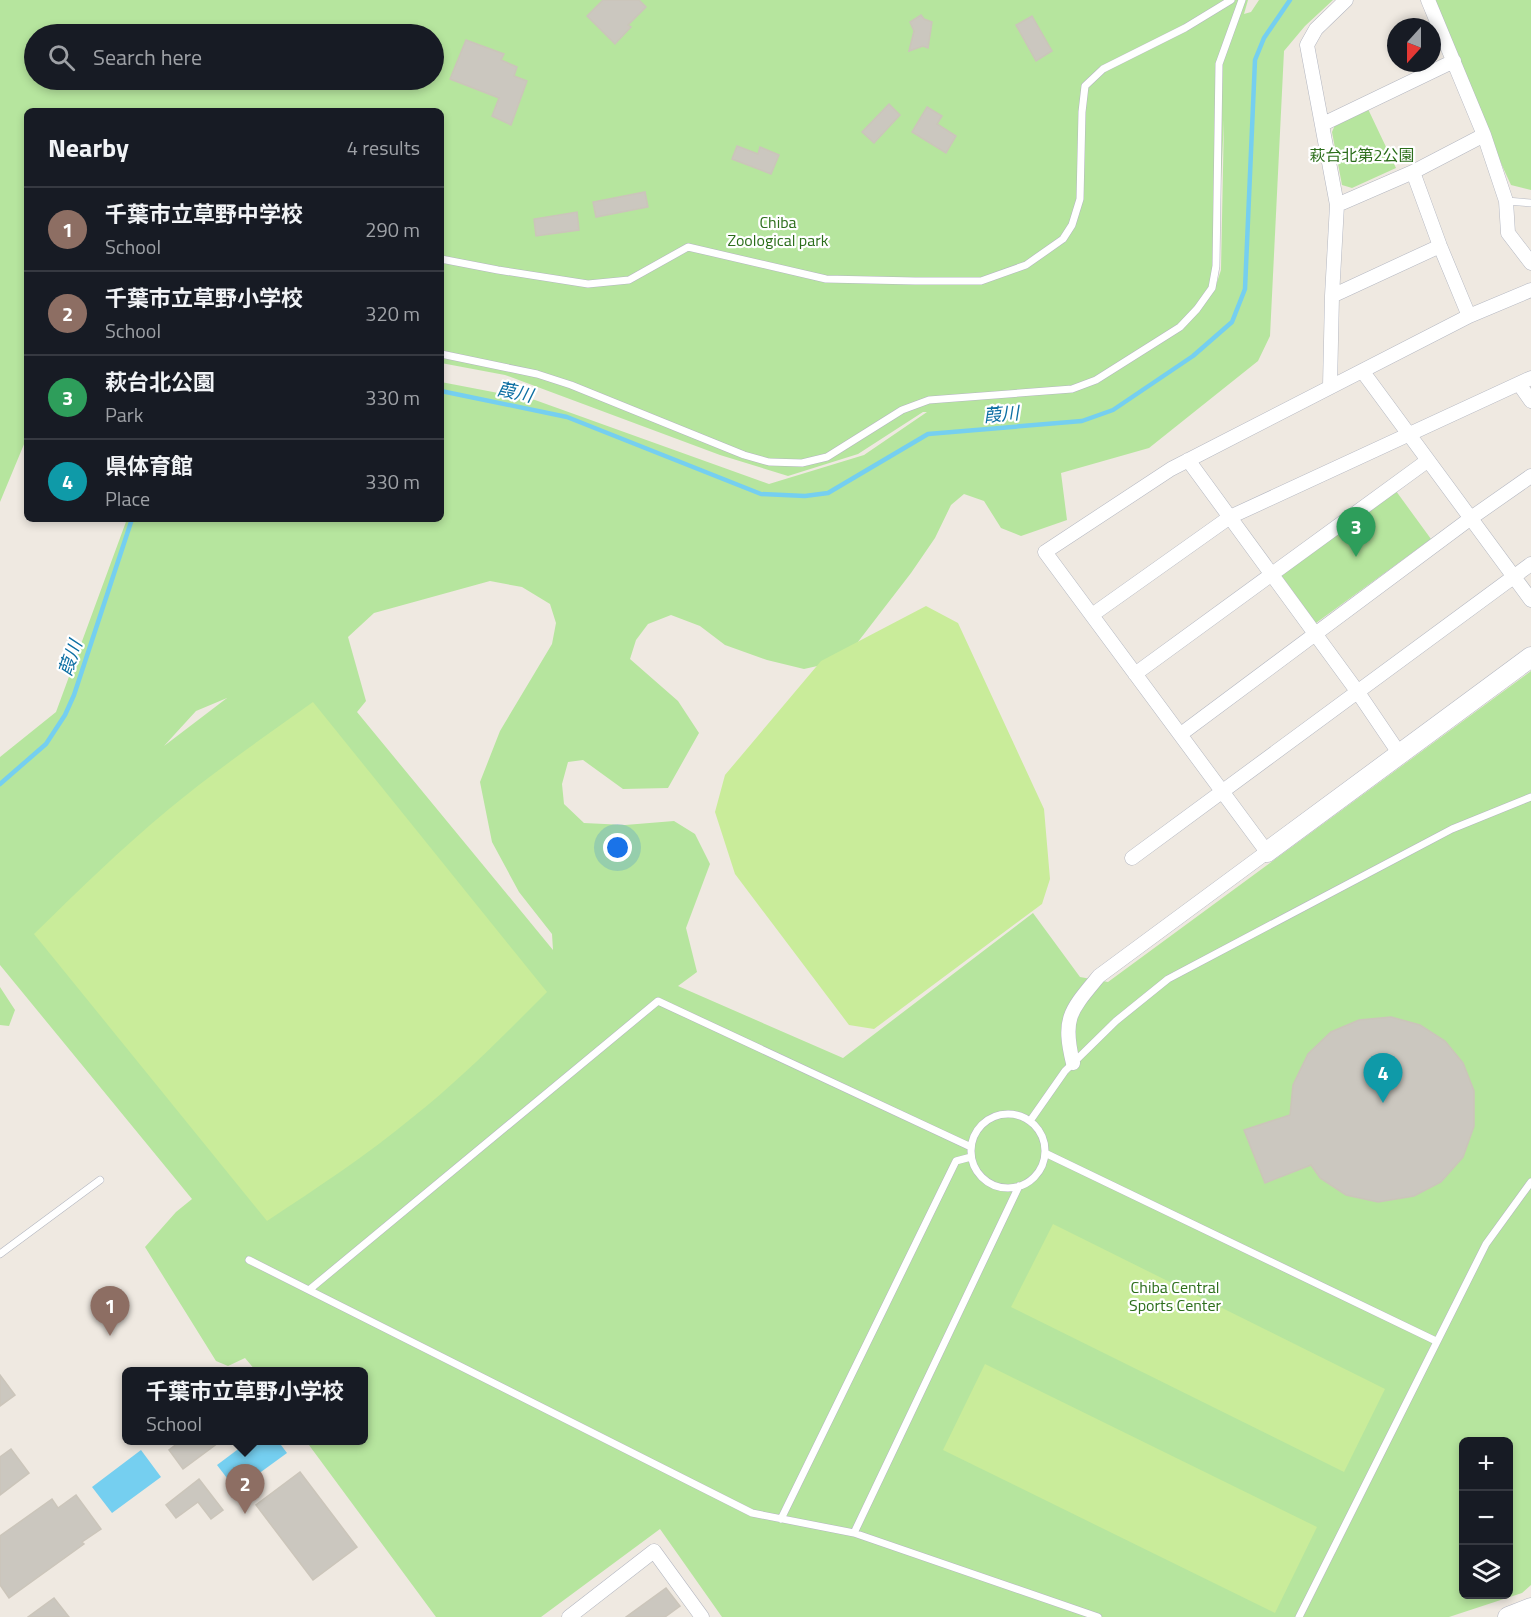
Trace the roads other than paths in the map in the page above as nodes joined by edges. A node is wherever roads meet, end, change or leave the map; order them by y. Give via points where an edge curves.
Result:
1 (1231, 0) edge
2 (1242, 0) edge
3 (1346, 0) edge
4 (1428, 0) edge
5 (1454, 61) junction
6 (1323, 124) junction
7 (1484, 135) junction
8 (1413, 172) junction
9 (1506, 201) junction
10 (1531, 203) edge
11 (1337, 205) junction
12 (1440, 246) junction
13 (444, 260) edge
14 (1531, 263) edge
15 (1531, 290) edge
16 (1332, 296) junction
17 (1469, 316) junction
18 (444, 355) edge
19 (1363, 372) junction
20 (1525, 381) edge
21 (1330, 386) junction
22 (1531, 401) edge
23 (1408, 434) junction
24 (1188, 460) junction
25 (1427, 461) junction
26 (1531, 476) edge
27 (1230, 517) junction
28 (1471, 518) junction
29 (1531, 564) edge
30 (1271, 576) junction
31 (1514, 577) junction
32 (1531, 600) edge
33 (1092, 615) junction
34 (1314, 634) junction
35 (1531, 657) edge
36 (1135, 674) junction
37 (1357, 691) junction
38 (1180, 734) junction
39 (1399, 753) junction
40 (1221, 791) junction
41 (1531, 797) edge
42 (1267, 852) junction
43 (1132, 858) dead end
44 (1073, 1063) junction
45 (1030, 1120) junction
46 (971, 1147) junction
47 (1045, 1153) junction
48 (971, 1157) junction
49 (100, 1180) dead end
50 (1531, 1182) edge
51 (1018, 1186) junction
52 (0, 1254) edge
53 (249, 1260) dead end
54 (309, 1290) junction
55 (1436, 1341) junction
56 (780, 1519) junction
57 (854, 1533) junction
58 (1531, 1609) edge
59 (569, 1617) edge
60 (702, 1617) edge
61 (1098, 1617) edge
62 (1299, 1617) edge
63 (1508, 1617) edge
64 (1527, 1617) edge

1 - 13 lane via 1103,69 1086,86 1080,198 1072,225 1063,239 1026,265 981,281 826,279 688,247 629,280 588,284
2 - 18 lane via 1219,64 1216,266 1212,288 1180,327 1096,380 1072,389 929,400 902,410 827,457 780,463 744,455 537,374
3 - 6 street via 1316,29 1307,45
4 - 5 street
5 - 6 street
5 - 7 street
6 - 11 street
7 - 8 street
7 - 9 street
8 - 11 street
8 - 12 street
9 - 10 lane
9 - 14 street via 1508,233
11 - 16 street
12 - 16 street
12 - 17 street
15 - 17 street
16 - 21 street
17 - 19 street
19 - 21 street
19 - 23 street
20 - 22 street
20 - 23 street
21 - 24 street
23 - 25 street
23 - 27 street
24 - 27 street
24 - 33 street via 1044,552
25 - 28 street
25 - 30 street
26 - 28 street
27 - 30 street
27 - 33 street
28 - 31 street
28 - 34 street
29 - 31 street
30 - 34 street
30 - 36 street
31 - 32 street
31 - 37 street
33 - 36 street
34 - 37 street
34 - 38 street
35 - 39 street
36 - 38 street
37 - 39 street
37 - 40 street
38 - 40 street
39 - 42 street
40 - 42 street
40 - 43 street
41 - 44 lane via 1452,829 1168,979
42 - 44 street via 1099,976 1078,1001 1068,1023
44 - 45 lane
45 - 46 lane via 1012,1113 999,1114 977,1129
45 - 47 lane via 1043,1138
46 - 48 lane
46 - 54 lane via 658,1001
47 - 51 lane via 1039,1172
47 - 55 lane
48 - 51 lane via 979,1174 990,1183 1002,1188
48 - 56 lane via 956,1161
49 - 52 lane
50 - 55 lane via 1486,1244
51 - 57 lane
53 - 54 lane
54 - 56 lane via 752,1513
55 - 62 lane
56 - 57 lane
57 - 61 lane
58 - 63 street
58 - 64 street
59 - 60 street via 654,1551

